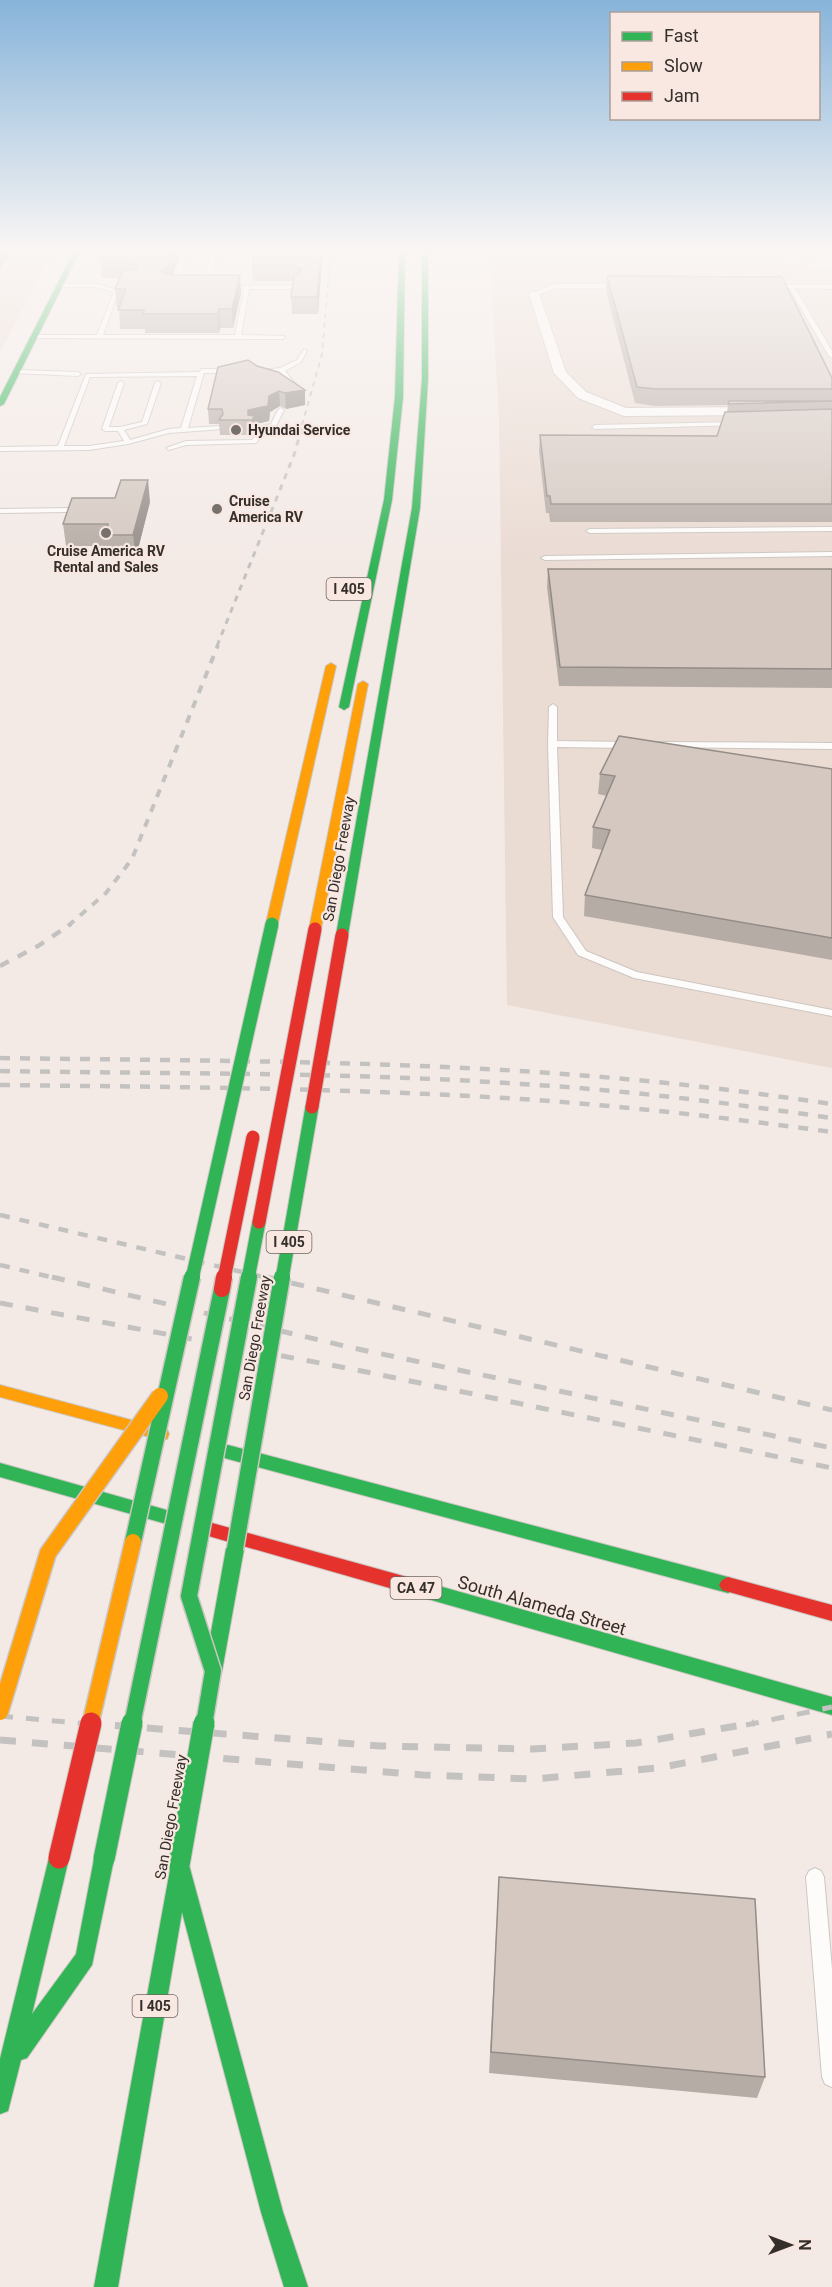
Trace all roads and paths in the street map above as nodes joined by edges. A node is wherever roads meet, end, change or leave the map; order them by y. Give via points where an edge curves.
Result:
1 (25, 356) edge
2 (301, 356) edge
3 (400, 356) edge
4 (412, 356) edge
5 (427, 356) edge
6 (554, 356) edge
7 (247, 370) edge
8 (281, 370) junction
9 (236, 371) edge
10 (17, 372) junction
11 (201, 374) junction
12 (83, 375) junction
13 (122, 383) dead end
14 (158, 383) dead end
15 (299, 391) edge
16 (0, 404) edge
17 (281, 411) edge
18 (774, 411) edge
19 (750, 423) edge
20 (595, 427) dead end
21 (220, 428) edge
22 (253, 428) edge
23 (265, 428) junction
24 (120, 429) junction
25 (184, 429) junction
26 (128, 442) junction
27 (169, 448) dead end
28 (0, 449) edge
29 (60, 449) junction
30 (67, 510) edge
31 (0, 511) edge
32 (832, 529) edge
33 (590, 531) dead end
34 (832, 554) edge
35 (545, 558) dead end
36 (335, 648) dead end
37 (553, 707) dead end
38 (342, 717) dead end
39 (552, 744) junction
40 (636, 745) edge
41 (648, 745) edge
42 (829, 746) edge
43 (832, 759) edge
44 (832, 1013) edge
45 (255, 1126) dead end
46 (170, 1382) junction
47 (0, 1391) edge
48 (0, 1470) edge
49 (832, 1613) edge
50 (213, 1671) junction
51 (832, 1706) edge
52 (0, 1712) edge
53 (179, 1865) junction
54 (815, 1877) dead end
55 (9, 2063) junction
56 (832, 2077) edge
57 (0, 2103) edge
58 (106, 2287) edge
59 (296, 2287) edge

1 - 10 main road
2 - 8 lane via 299,361
3 - 38 main road via 388,500
4 - 50 main road, bridge via 400,491 189,1596
5 - 50 main road, San Diego Freeway / I 405, bridge via 417,508
6 - 18 street via 560,373 582,395 624,412
7 - 8 lane
8 - 15 lane
9 - 11 lane
10 - 12 lane
10 - 16 main road
11 - 12 lane
11 - 25 lane
12 - 29 lane
13 - 24 lane via 105,429
14 - 24 lane via 145,423
17 - 23 lane via 274,425
19 - 20 lane
21 - 25 lane
22 - 23 lane
23 - 27 lane via 254,442 186,443
24 - 26 lane
25 - 26 lane
26 - 29 lane
28 - 29 lane
30 - 31 lane
32 - 33 lane
34 - 35 lane
36 - 46 main road, bridge
37 - 39 lane
39 - 40 lane
39 - 44 lane via 558,917 582,953 634,975
41 - 42 lane
42 - 43 lane
45 - 55 main road, bridge via 85,1958
46 - 52 main road, bridge via 48,1553
46 - 55 main road, bridge
47 - 49 main road
48 - 51 main road, South Alameda Street / CA 47
50 - 53 main road, San Diego Freeway / I 405, bridge
53 - 58 main road, San Diego Freeway / I 405
53 - 59 main road via 272,2212
54 - 56 lane
55 - 57 main road

